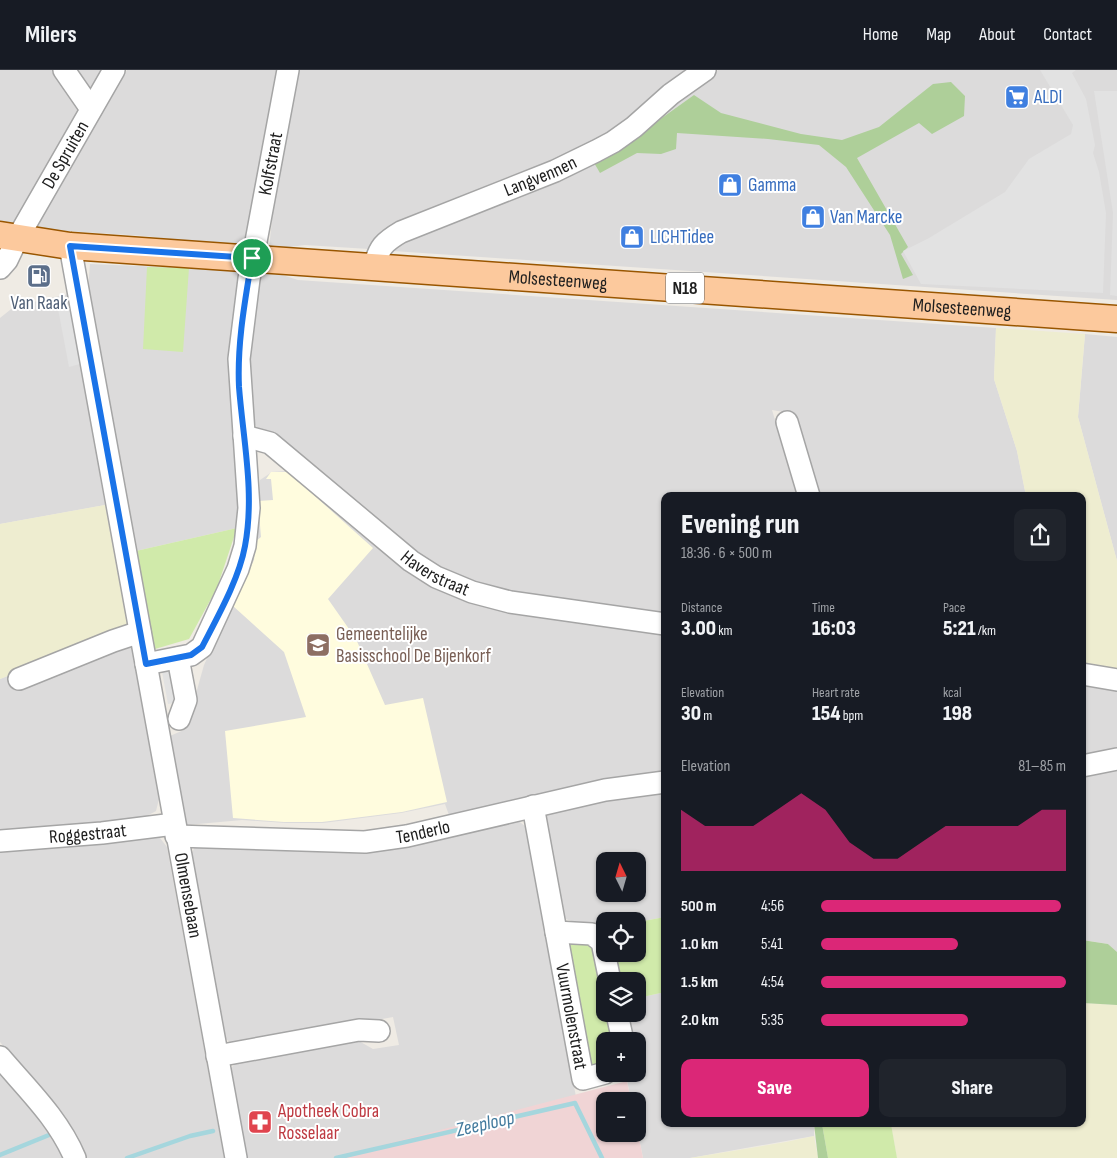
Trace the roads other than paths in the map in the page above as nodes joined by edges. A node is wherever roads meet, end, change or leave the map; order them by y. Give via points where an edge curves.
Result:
1 (64, 70) edge
2 (114, 70) edge
3 (288, 70) edge
4 (705, 70) edge
5 (91, 109) junction
6 (9, 237) edge
7 (70, 246) junction
8 (252, 258) junction
9 (374, 267) junction
10 (0, 268) edge
11 (1117, 319) edge
12 (786, 422) dead end
13 (244, 436) junction
14 (808, 492) edge
15 (661, 623) edge
16 (140, 632) junction
17 (178, 658) junction
18 (146, 664) junction
19 (1086, 675) edge
20 (19, 679) dead end
21 (1117, 680) edge
22 (179, 718) dead end
23 (1117, 759) edge
24 (1086, 765) edge
25 (661, 783) edge
26 (532, 806) junction
27 (175, 830) junction
28 (0, 841) edge
29 (556, 932) junction
30 (608, 972) edge
31 (379, 1031) dead end
32 (217, 1056) junction
33 (0, 1057) edge
34 (596, 1076) edge
35 (75, 1158) edge
36 (236, 1158) edge

1 - 5 street
2 - 5 street, De Spruiten
3 - 8 street, Kolfstraat
4 - 9 street, Langvennen via 613,142 555,171 401,232 383,245
5 - 6 street, De Spruiten
6 - 7 main road, Molsesteenweg / N18
6 - 10 street, De Spruiten via 7,260
7 - 8 main road, Molsesteenweg / N18
7 - 16 street, Olmensebaan
8 - 9 main road, Molsesteenweg / N18
8 - 13 street, Kolfstraat via 238,359
9 - 11 main road, Molsesteenweg / N18
12 - 14 street
13 - 15 street, Haverstraat via 270,443 411,561 436,577 472,592 510,602
13 - 17 street, Kolfstraat via 249,508 245,546 238,569 202,647 191,655
16 - 18 street, Olmensebaan
16 - 20 street
17 - 18 street, Kolfstraat
17 - 22 street via 186,700
18 - 27 street, Olmensebaan
19 - 21 street
23 - 24 street
25 - 26 street, Tenderlo via 605,790
26 - 27 street, Tenderlo via 407,836 365,842
26 - 29 street, Vuurmolenstraat
27 - 28 street, Roggestraat
27 - 32 street, Olmensebaan
29 - 30 street via 592,934 602,942
29 - 34 street, Vuurmolenstraat via 584,1079
31 - 32 street via 358,1030
32 - 36 street, Olmensebaan
33 - 35 street via 57,1124

